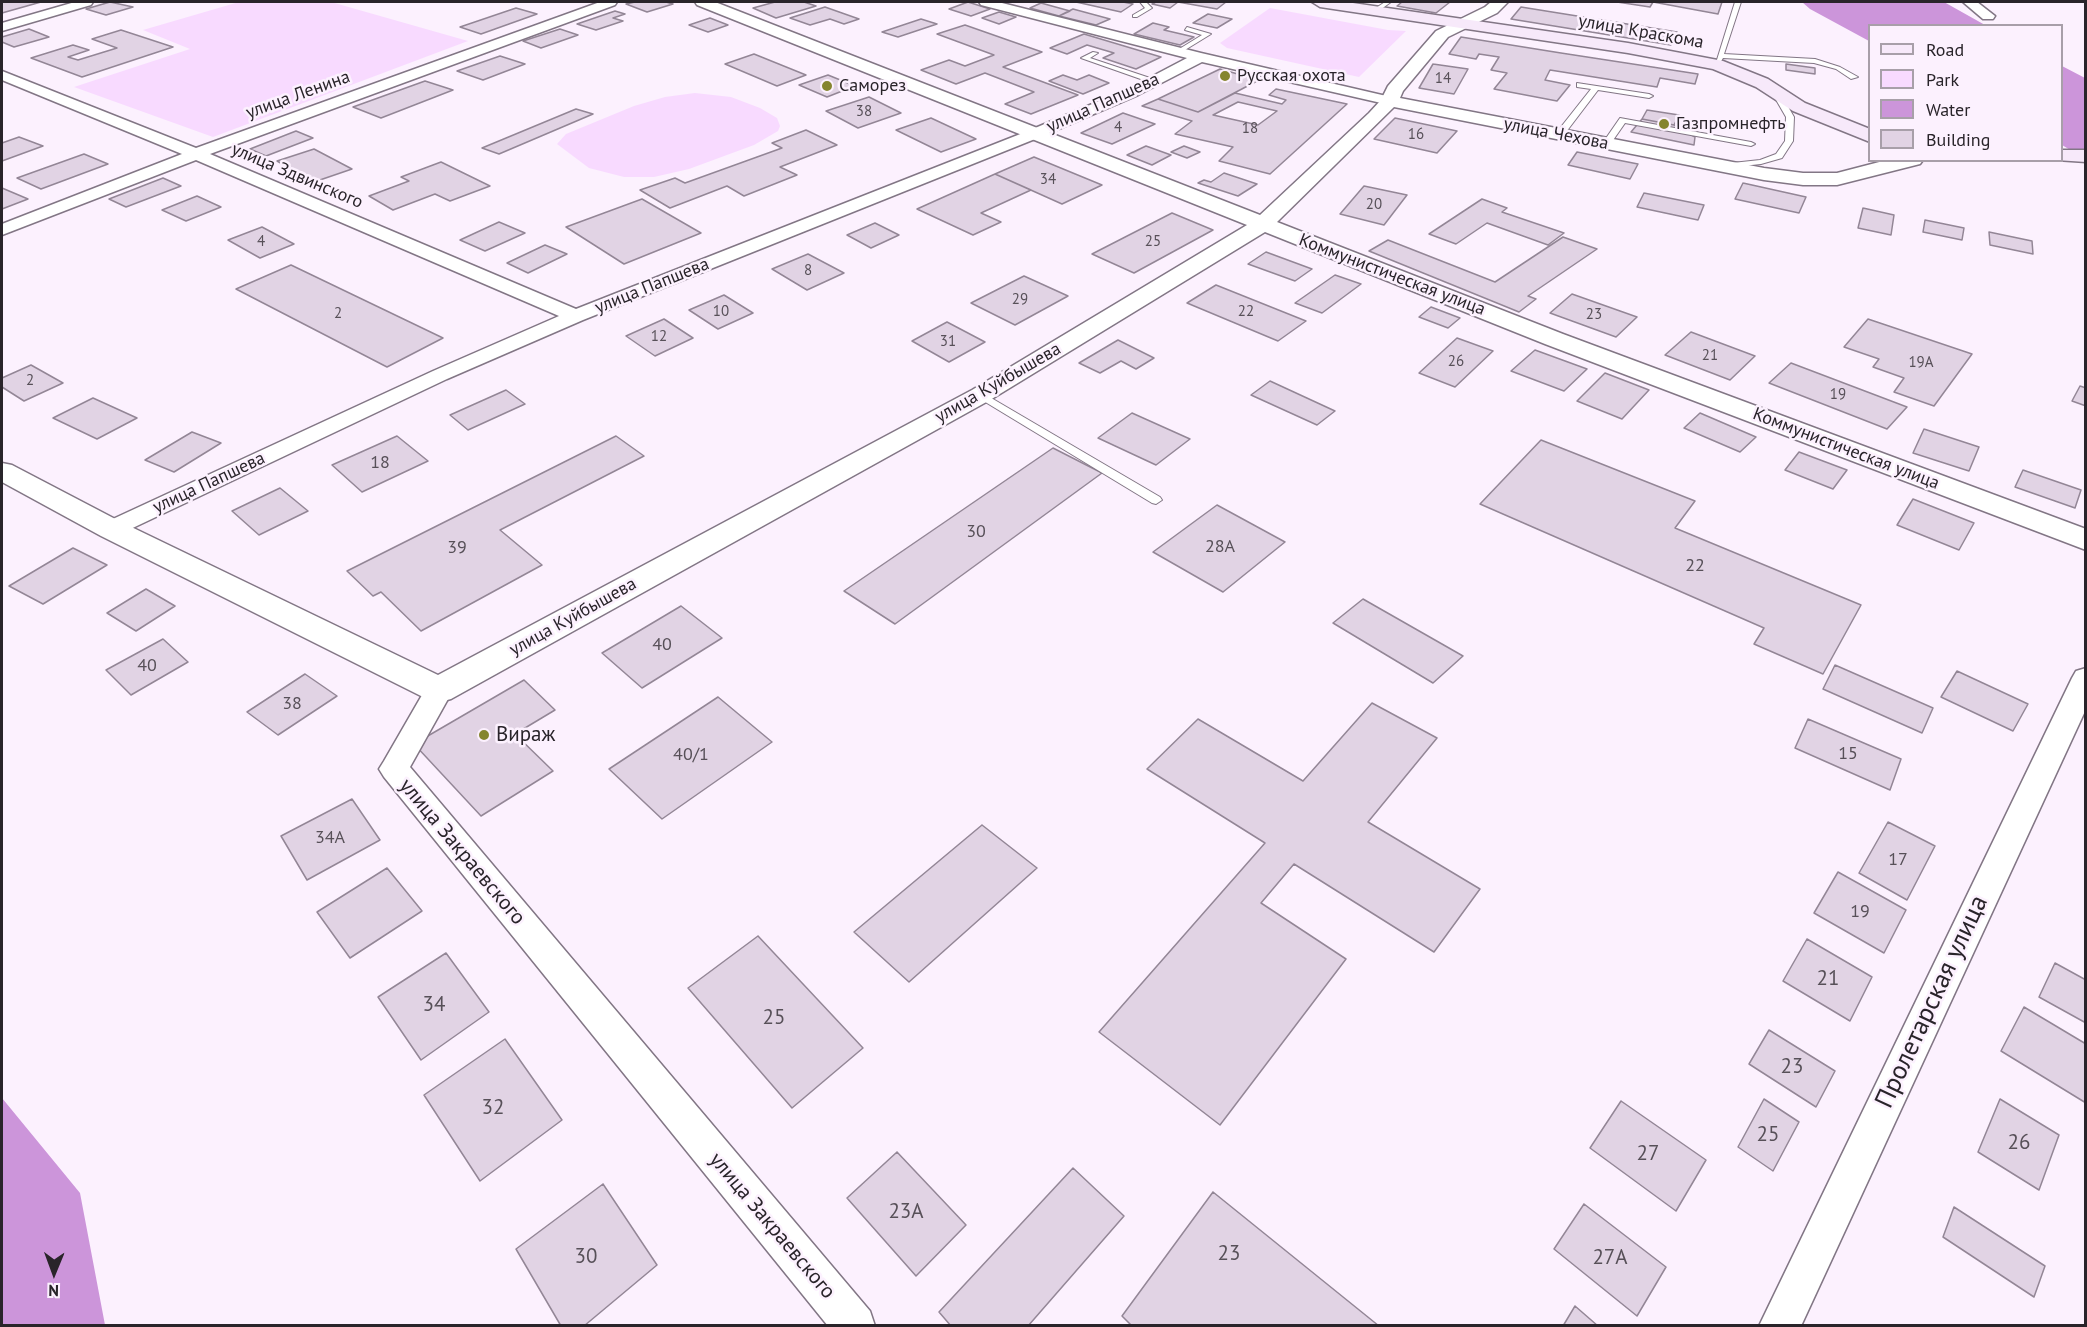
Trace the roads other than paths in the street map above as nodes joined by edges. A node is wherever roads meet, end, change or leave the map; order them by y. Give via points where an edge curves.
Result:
1 (87, 2) edge
2 (610, 2) edge
3 (702, 2) edge
4 (985, 2) edge
5 (1143, 2) edge
6 (1320, 2) edge
7 (1500, 2) edge
8 (1738, 2) edge
9 (1969, 2) edge
10 (1381, 6) edge
11 (1135, 16) dead end
12 (1988, 16) dead end
13 (1462, 24) junction
14 (2, 27) edge
15 (1187, 29) dead end
16 (1178, 52) junction
17 (1095, 53) dead end
18 (1200, 57) junction
19 (1718, 61) junction
20 (2, 75) edge
21 (1854, 77) dead end
22 (1155, 81) junction
23 (1580, 85) dead end
24 (1596, 88) junction
25 (1775, 91) junction
26 (1649, 96) dead end
27 (1390, 101) junction
28 (1034, 134) junction
29 (1560, 134) junction
30 (1868, 136) edge
31 (1606, 144) junction
32 (1751, 144) dead end
33 (196, 154) junction
34 (2063, 156) edge
35 (2085, 156) edge
36 (1905, 162) edge
37 (1726, 166) junction
38 (1262, 225) junction
39 (2, 230) edge
40 (576, 316) junction
41 (981, 395) junction
42 (2, 471) edge
43 (1156, 500) dead end
44 (111, 529) junction
45 (2085, 540) edge
46 (2085, 678) edge
47 (439, 690) junction
48 (855, 1326) edge
49 (1779, 1326) edge

1 - 14 street
2 - 33 street, улица Ленина
3 - 28 street, Коммунистическая улица
4 - 16 street, улица Чехова
5 - 11 lane via 1149,8
6 - 10 main road, улица Краскома
7 - 13 street, улица Куйбышева
8 - 19 lane
9 - 12 street
10 - 13 main road, улица Краскома
13 - 19 main road, улица Краскома
13 - 27 street, улица Куйбышева via 1442,34 1394,90
15 - 16 lane via 1208,34
16 - 18 street, улица Чехова
17 - 22 lane via 1084,58
18 - 22 street, улица Папшева
18 - 27 street, улица Чехова
19 - 21 lane via 1815,62
19 - 25 main road, улица Краскома
20 - 33 street, улица Здвинского
22 - 28 street, улица Папшева
23 - 24 lane
24 - 26 lane
24 - 29 lane
25 - 30 main road, улица Краскома via 1799,107
25 - 37 lane via 1790,117 1789,141 1779,156
27 - 29 street, улица Чехова
27 - 38 street, улица Куйбышева
28 - 38 street, Коммунистическая улица
28 - 40 street, улица Папшева
29 - 31 street, улица Чехова
31 - 32 lane via 1623,120
31 - 37 street, улица Чехова
33 - 39 street, улица Ленина
33 - 40 street, улица Здвинского
34 - 35 main road
36 - 37 street, улица Чехова via 1837,179 1803,179
38 - 41 street, улица Куйбышева
38 - 45 street, Коммунистическая улица
40 - 44 street, улица Папшева
41 - 43 lane
41 - 47 street, улица Куйбышева
42 - 44 street
44 - 47 street
46 - 49 street, Пролетарская улица
47 - 48 street, улица Закраевского via 394,769

